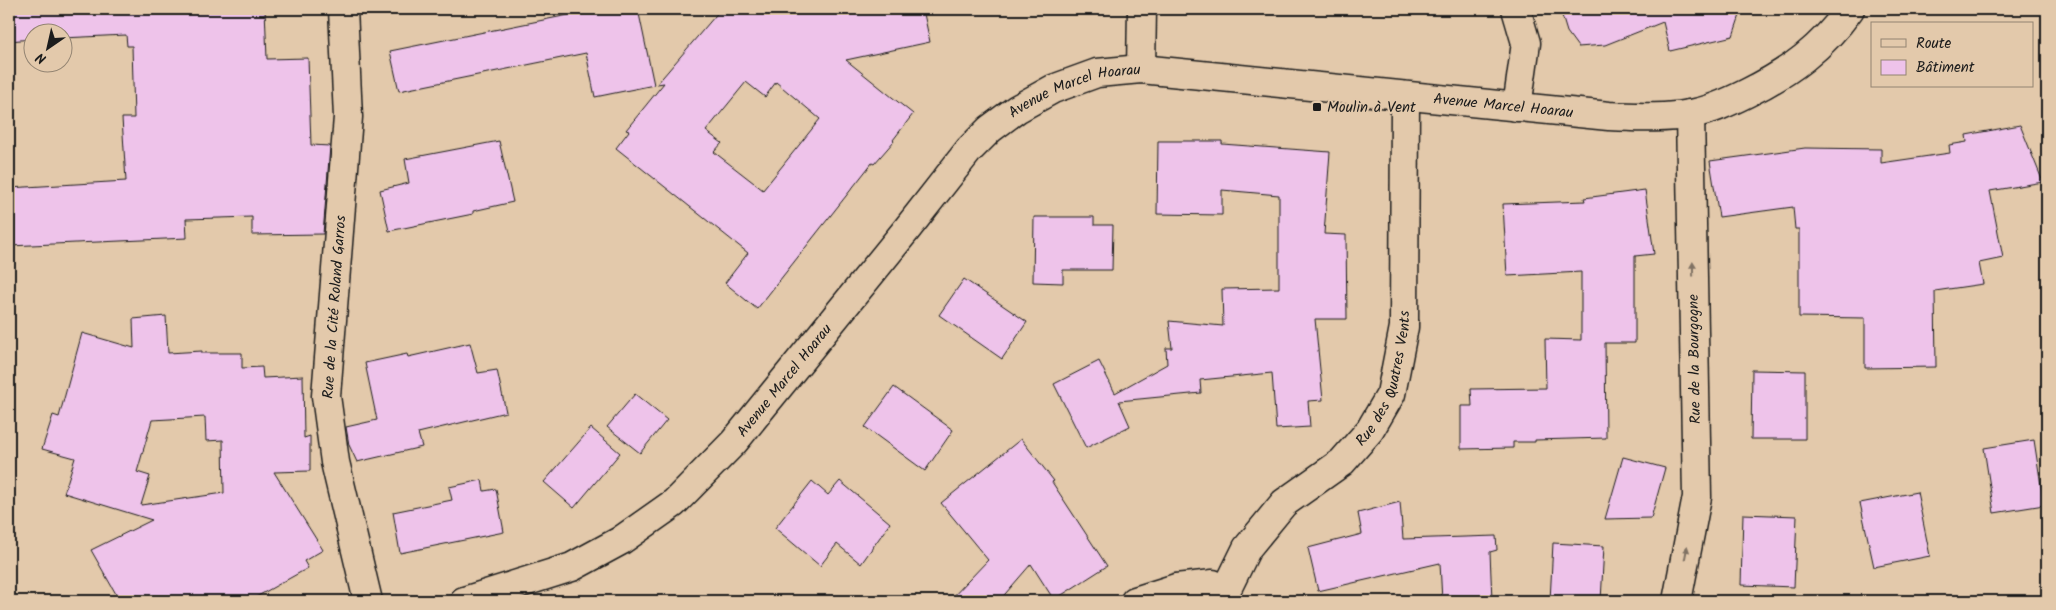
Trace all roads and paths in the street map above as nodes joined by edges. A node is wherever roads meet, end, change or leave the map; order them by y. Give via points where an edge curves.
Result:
1 (343, 9) edge
2 (1142, 9) edge
3 (1516, 9) edge
4 (1850, 9) edge
5 (1141, 70) junction
6 (1405, 97) junction
7 (1517, 107) junction
8 (1690, 114) junction
9 (1224, 596) edge
10 (368, 601) edge
11 (468, 601) edge
12 (1135, 601) edge
13 (1677, 601) edge

1 - 10 street, Rue de la Cité Roland Garros via 348,117 326,396 335,462
2 - 5 street
3 - 7 street via 1526,43
4 - 8 street, Avenue Marcel Hoarau via 1807,57 1773,80 1723,106
5 - 6 street, Avenue Marcel Hoarau
5 - 11 street, Avenue Marcel Hoarau via 1097,73 1053,90 1017,109 990,129 969,150 734,442 674,503 620,541 572,567
6 - 7 street, Avenue Marcel Hoarau
6 - 9 street, Rue des Quatres Vents via 1404,327 1391,394 1370,430 1342,462 1284,502 1247,548
7 - 8 street, Avenue Marcel Hoarau via 1617,117
13 -> 8 street, Rue de la Bourgogne via 1697,497
9 - 12 street via 1213,584 1176,588

